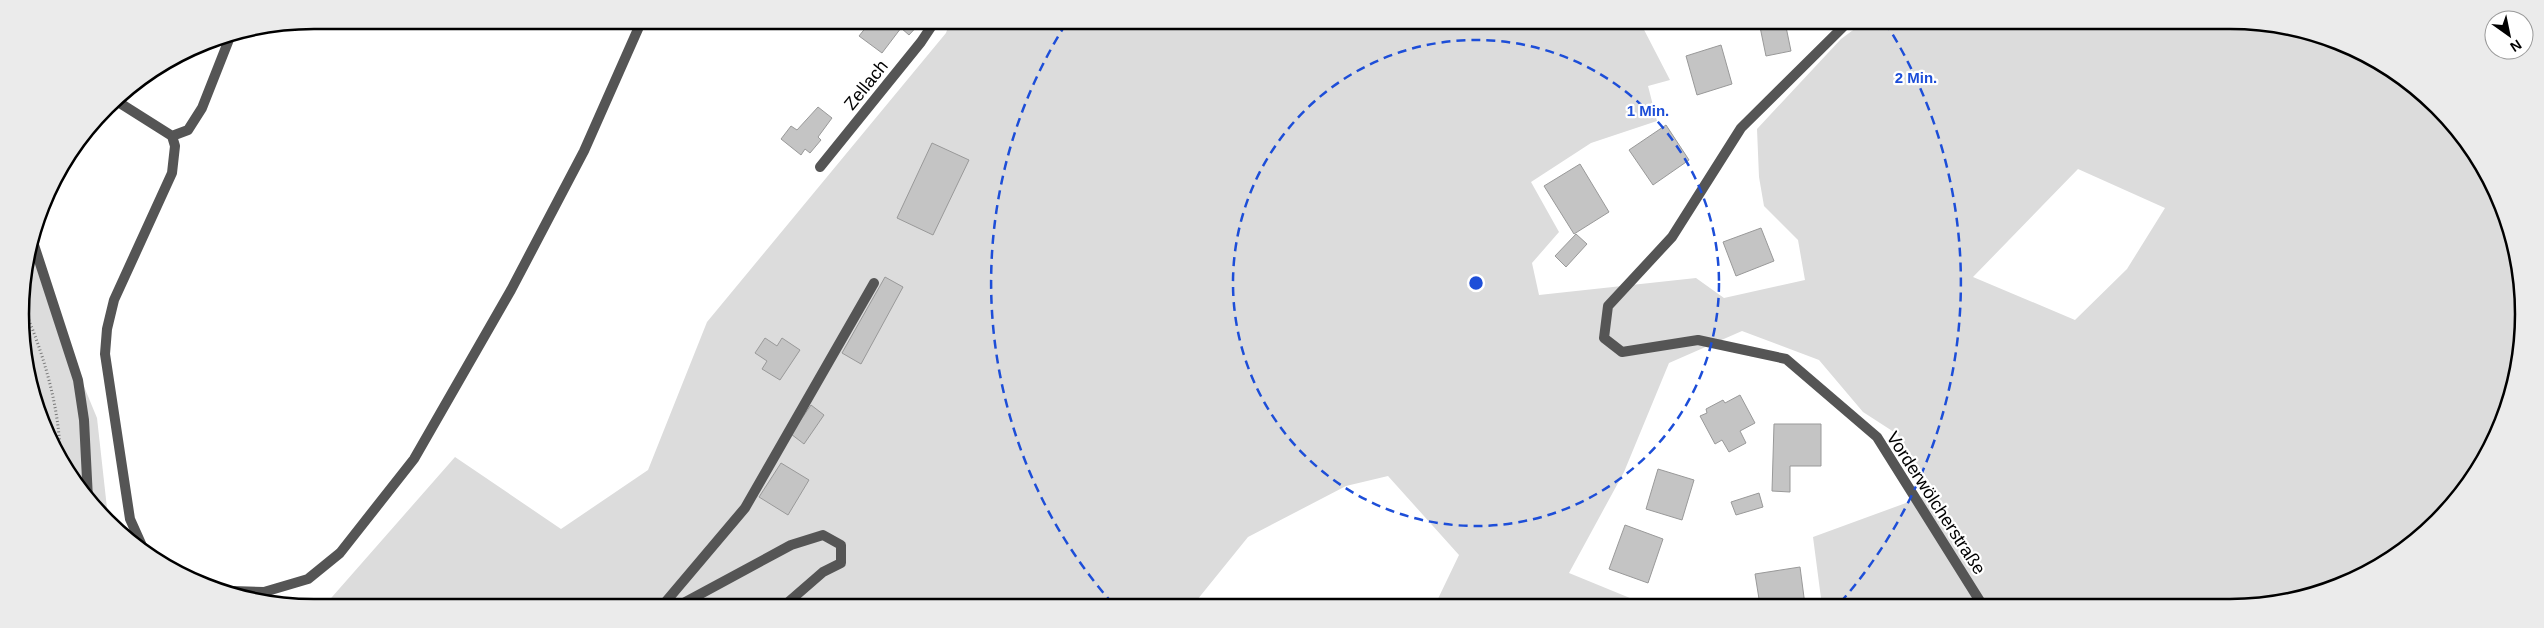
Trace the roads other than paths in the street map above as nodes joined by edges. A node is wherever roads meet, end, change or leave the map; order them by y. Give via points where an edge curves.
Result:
1 (638, 29) edge
2 (930, 29) edge
3 (1841, 29) edge
4 (228, 42) edge
5 (121, 104) edge
6 (172, 136) junction
7 (820, 168) dead end
8 (36, 250) edge
9 (874, 283) dead end
10 (87, 487) edge
11 (139, 539) edge
12 (247, 591) edge
13 (669, 599) edge
14 (693, 599) edge
15 (793, 599) edge
16 (1979, 599) edge

1 - 12 street via 584,151 511,290 414,459 340,553 308,579 264,592
2 - 7 street, Zellach
3 - 16 street, Vorderwölcherstraße via 1740,128 1672,237 1608,306 1604,338 1622,352 1698,340 1786,359 1877,437
4 - 6 street via 202,108 188,130
5 - 6 street
6 - 11 street via 176,146 172,173 114,300 106,346 130,519
8 - 10 street via 78,380
9 - 13 street via 745,508
14 - 15 street via 791,545 823,535 841,545 841,563 823,572

